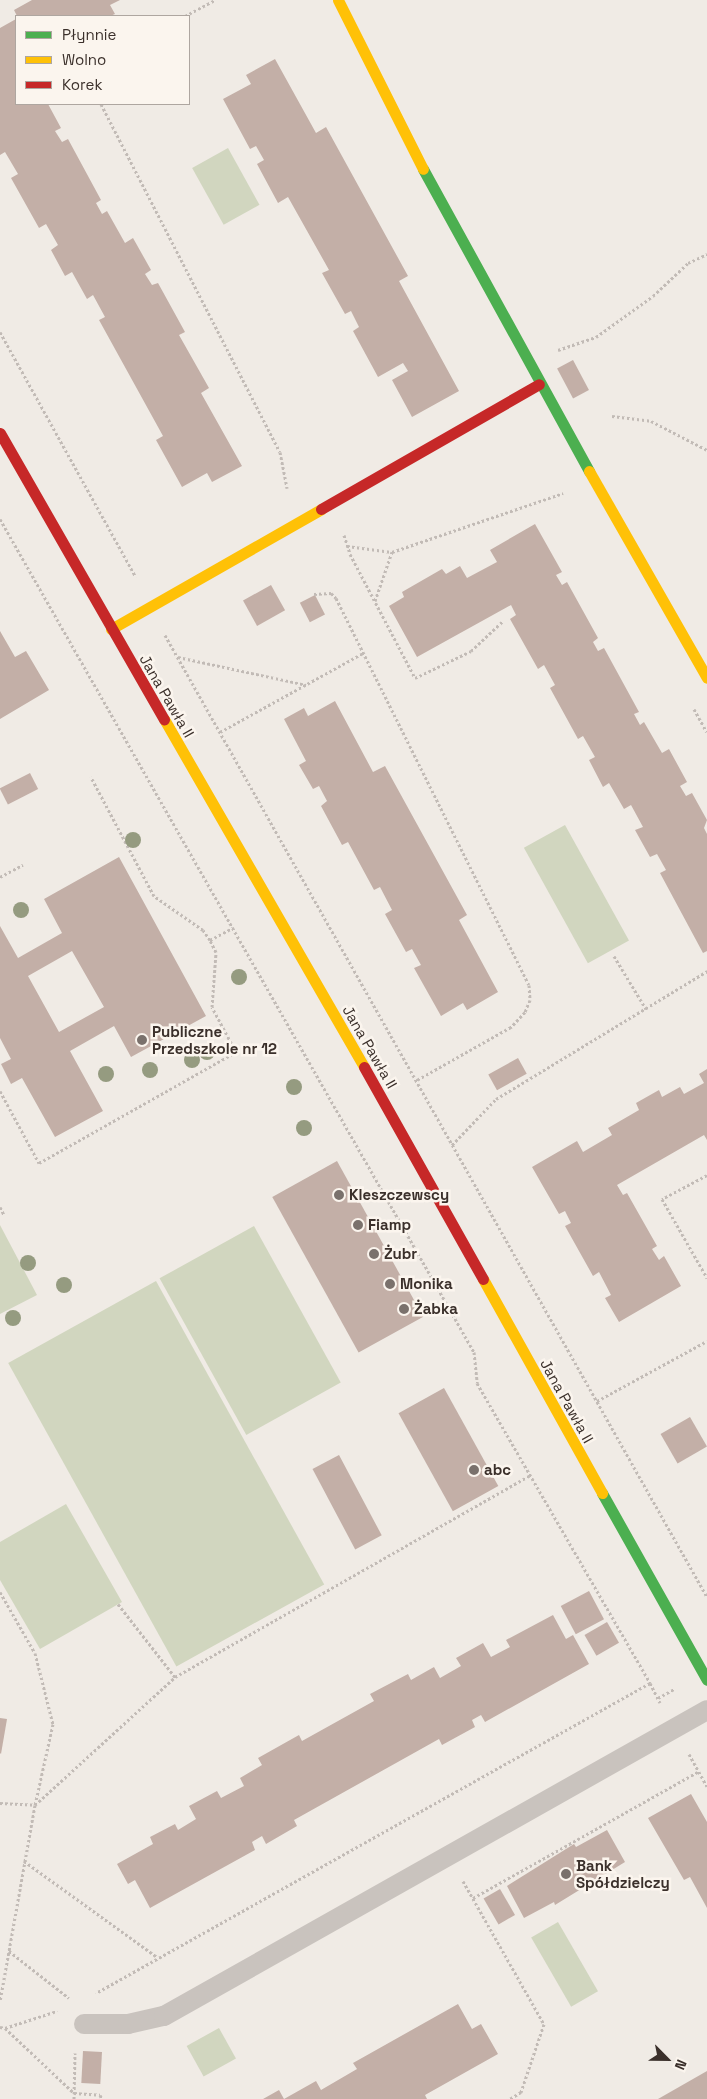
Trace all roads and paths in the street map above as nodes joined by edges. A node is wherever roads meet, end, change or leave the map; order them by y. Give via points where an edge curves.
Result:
1 (216, 0) edge
2 (338, 0) edge
3 (187, 15) edge
4 (102, 105) edge
5 (707, 254) edge
6 (0, 332) edge
7 (529, 365) junction
8 (539, 384) junction
9 (612, 416) dead end
10 (0, 433) edge
11 (707, 450) edge
12 (569, 491) dead end
13 (286, 496) dead end
14 (0, 519) edge
15 (345, 528) dead end
16 (346, 546) junction
17 (392, 552) junction
18 (314, 594) dead end
19 (375, 602) junction
20 (149, 606) junction
21 (503, 621) dead end
22 (111, 629) junction
23 (363, 654) junction
24 (178, 657) junction
25 (707, 678) edge
26 (306, 685) junction
27 (692, 706) dead end
28 (220, 732) junction
29 (707, 732) edge
30 (91, 777) dead end
31 (23, 865) dead end
32 (0, 878) edge
33 (233, 928) junction
34 (210, 940) junction
35 (614, 956) dead end
36 (707, 971) edge
37 (646, 1009) junction
38 (415, 1081) junction
39 (0, 1091) edge
40 (452, 1146) junction
41 (707, 1175) edge
42 (0, 1207) edge
43 (4, 1215) dead end
44 (707, 1278) edge
45 (707, 1341) edge
46 (596, 1401) junction
47 (530, 1475) junction
48 (0, 1592) edge
49 (707, 1597) edge
50 (118, 1604) dead end
51 (175, 1677) junction
52 (707, 1680) edge
53 (707, 1710) edge
54 (699, 1771) dead end
55 (0, 1803) edge
56 (35, 1805) junction
57 (449, 1855) junction
58 (24, 1861) junction
59 (473, 1898) junction
60 (157, 1957) junction
61 (93, 1995) dead end
62 (0, 2002) edge
63 (59, 2010) dead end
64 (84, 2024) dead end
65 (0, 2027) edge
66 (5, 2028) junction
67 (102, 2099) edge
68 (510, 2099) edge

1 - 3 path
2 - 7 street via 384,97
4 - 13 path via 280,452 288,481
5 - 7 path via 688,263 653,296 596,337 571,344
6 - 20 path
7 - 8 street
8 - 20 street
8 - 25 street
9 - 11 path via 651,421
10 - 22 street, Jana Pawła II
12 - 17 path
14 - 33 path
15 - 16 path
16 - 17 path
16 - 19 path
17 - 19 path
18 - 23 path via 331,593 336,598
19 - 21 path via 415,678 471,651
20 - 22 street
20 - 24 path
22 - 52 street, Jana Pawła II via 392,1117
23 - 26 path
23 - 38 path via 529,985 530,1000 525,1012 511,1028
24 - 26 path
24 - 28 path
26 - 28 path
27 - 29 path
28 - 38 path
30 - 34 path via 154,896 203,930
31 - 32 path
33 - 34 path
33 - 47 path via 474,1352 478,1383
34 - 39 path via 216,952 212,1007 236,1052 39,1163
35 - 37 path
36 - 37 path
37 - 40 path via 496,1099
38 - 40 path
40 - 46 path
41 - 44 path via 662,1199
42 - 43 path
45 - 46 path
46 - 49 path
47 - 51 path
47 - 60 path via 650,1683
48 - 56 path via 35,1653 54,1724
50 - 51 path
51 - 56 path
53 - 57 lane
54 - 59 path
55 - 56 path
56 - 58 path
57 - 59 path
57 - 64 lane via 164,2016 128,2024
58 - 60 path
58 - 62 path
59 - 68 path via 544,2024 521,2092
60 - 61 path
63 - 66 path
65 - 66 path
66 - 67 path via 74,2093 100,2095

